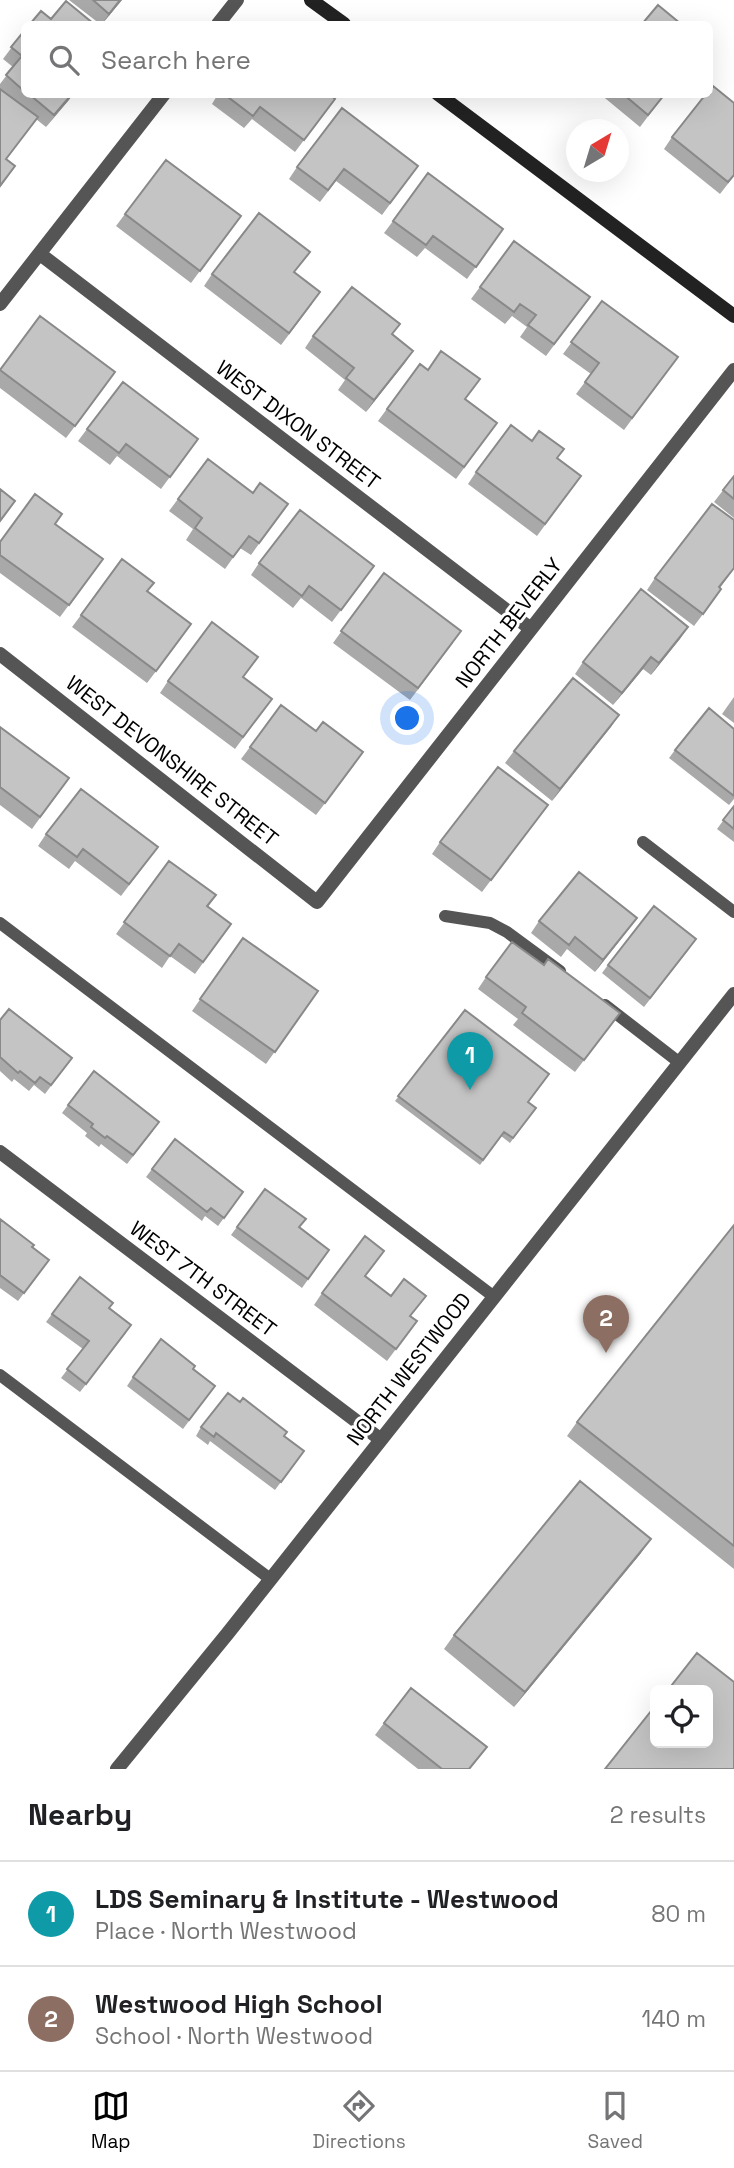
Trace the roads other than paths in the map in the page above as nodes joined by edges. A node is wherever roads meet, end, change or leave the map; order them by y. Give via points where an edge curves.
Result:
1 (237, 0) edge
2 (311, 0) edge
3 (220, 21) edge
4 (340, 21) edge
5 (161, 98) edge
6 (443, 98) edge
7 (40, 254) junction
8 (0, 304) edge
9 (734, 316) edge
10 (734, 370) edge
11 (531, 629) junction
12 (0, 654) edge
13 (643, 842) dead end
14 (317, 902) joint
15 (734, 912) edge
16 (445, 916) dead end
17 (0, 923) edge
18 (568, 977) edge
19 (734, 994) edge
20 (599, 1000) edge
21 (680, 1063) junction
22 (0, 1152) edge
23 (494, 1296) junction
24 (0, 1376) edge
25 (380, 1439) junction
26 (269, 1578) junction
27 (117, 1769) edge

1 - 3 street
2 - 4 main road
5 - 7 street
6 - 9 main road
7 - 8 street
7 - 11 street, WEST DIXON STREET
10 - 11 street, NORTH BEVERLY
11 - 14 street, NORTH BEVERLY
12 - 14 street, WEST DEVONSHIRE STREET
13 - 15 lane
16 - 18 lane via 490,923
17 - 23 lane
19 - 21 street, NORTH WESTWOOD
20 - 21 lane
21 - 23 street, NORTH WESTWOOD
22 - 25 street, WEST 7TH STREET
23 - 25 street, NORTH WESTWOOD
24 - 26 lane
25 - 26 street, NORTH WESTWOOD
26 - 27 street, NORTH WESTWOOD

